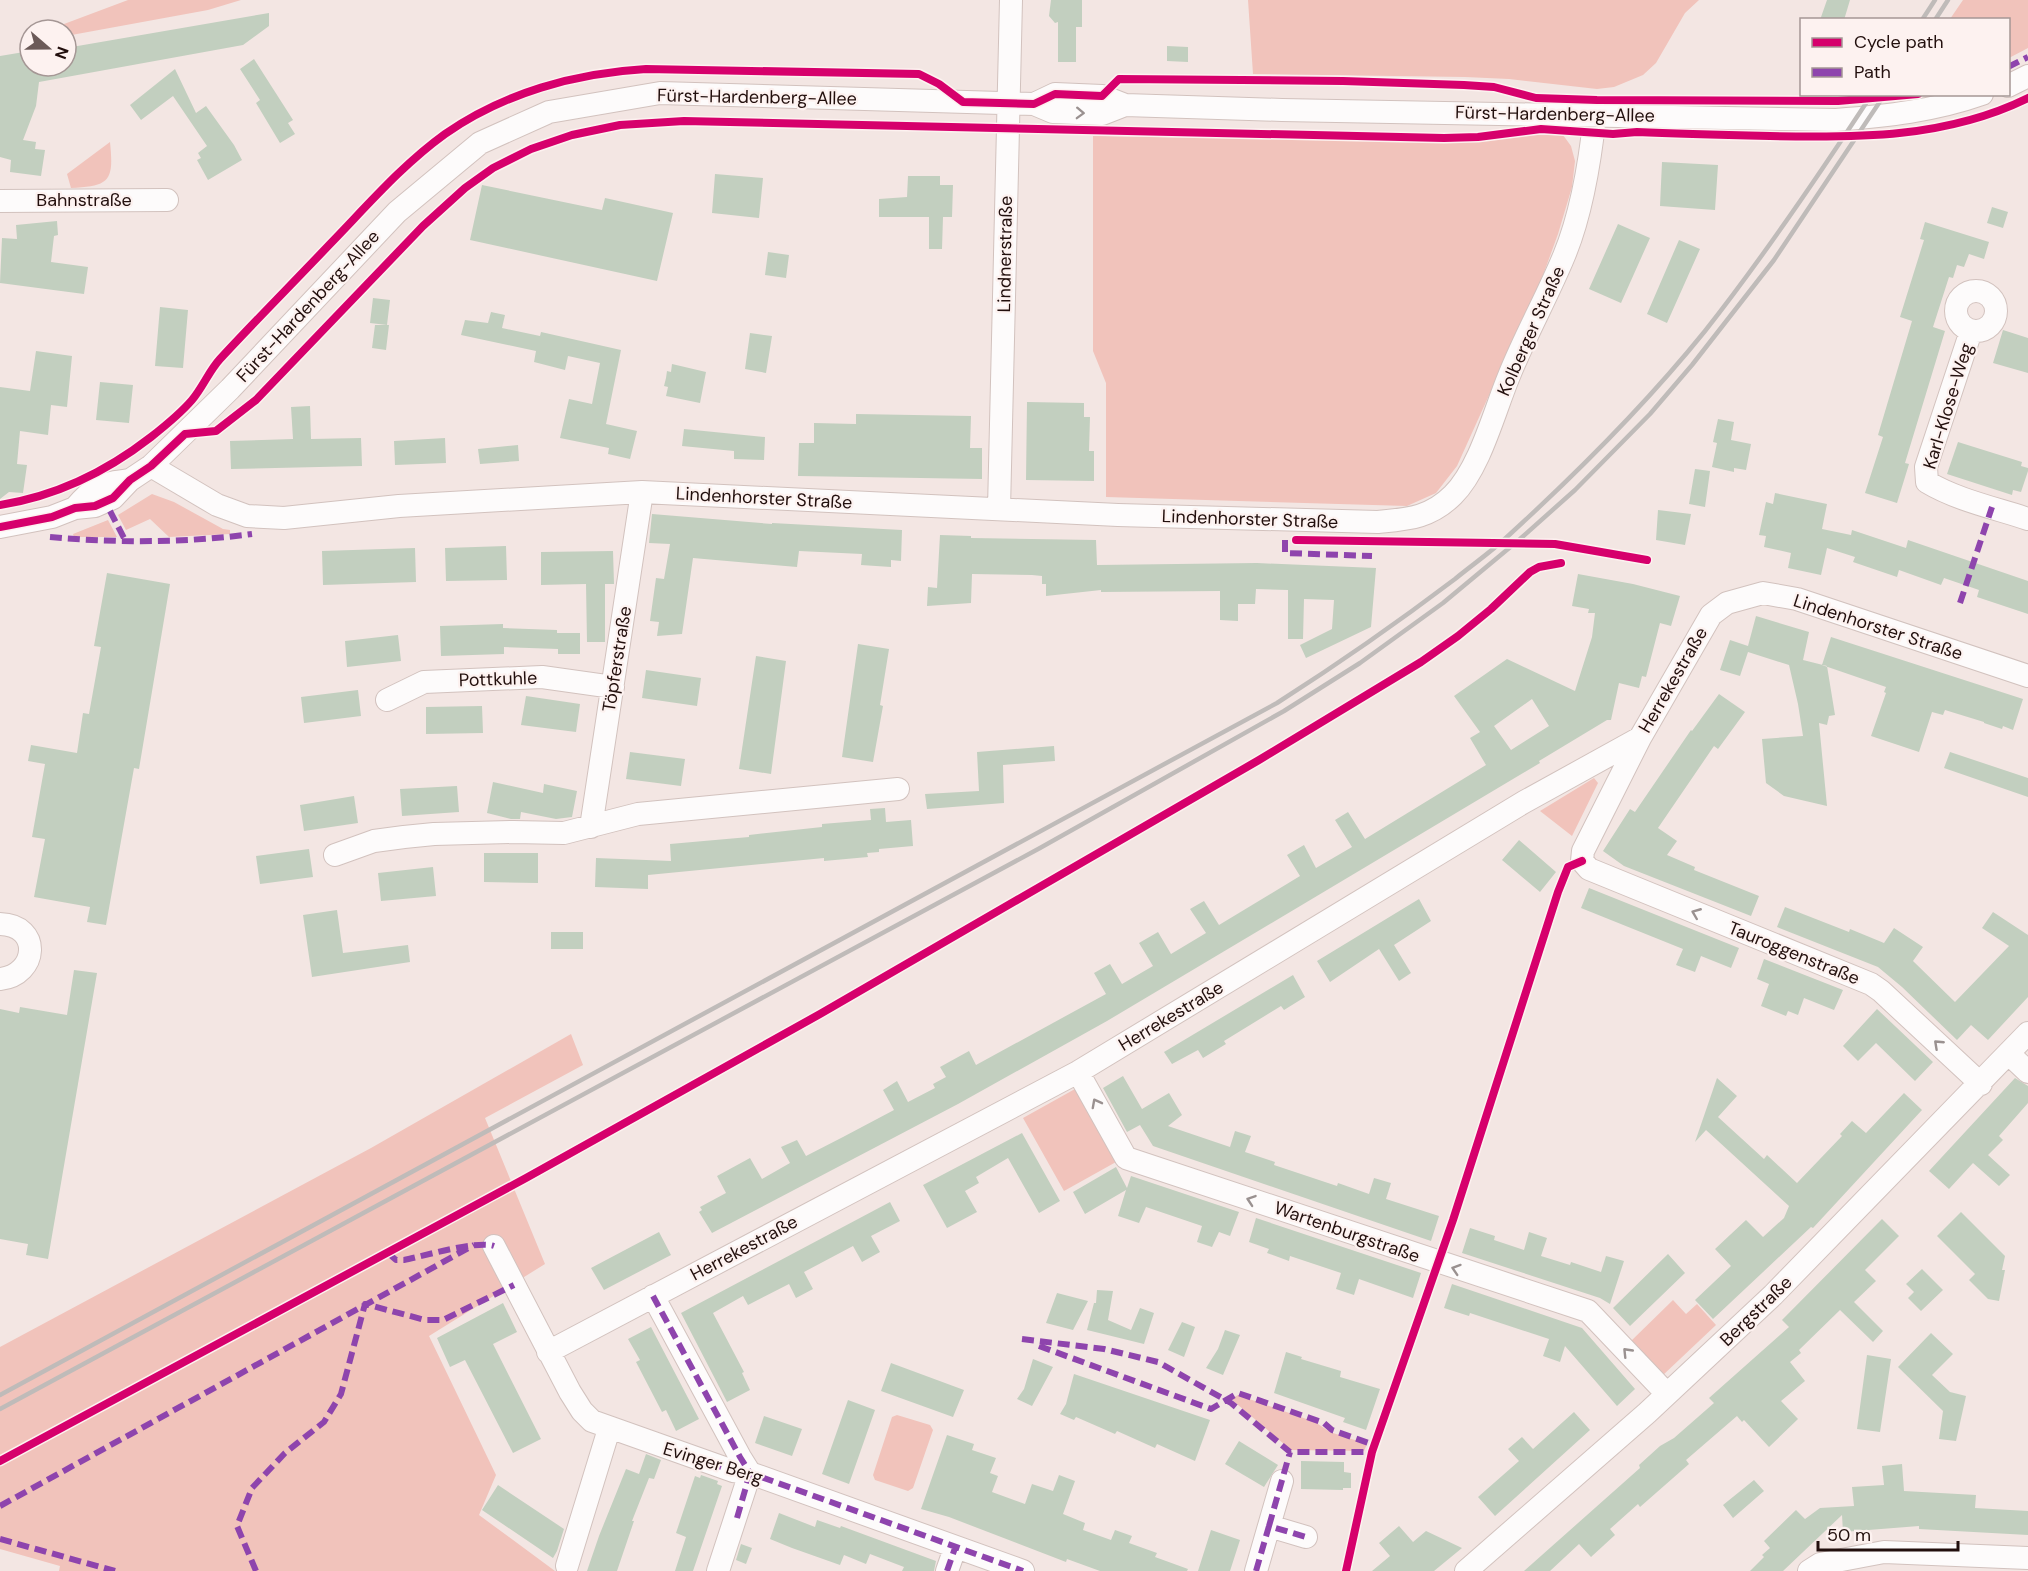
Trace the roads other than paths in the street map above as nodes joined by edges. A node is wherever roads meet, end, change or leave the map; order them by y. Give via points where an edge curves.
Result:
1 (1011, 0) edge
2 (2028, 76) edge
3 (2010, 85) edge
4 (1976, 96) edge
5 (1009, 103) junction
6 (1595, 115) junction
7 (167, 200) dead end
8 (0, 201) edge
9 (1971, 331) dead end
10 (152, 466) junction
11 (642, 492) junction
12 (999, 509) junction
13 (1415, 518) joint
14 (2028, 519) edge
15 (0, 527) edge
16 (1727, 603) joint
17 (2028, 676) edge
18 (613, 687) junction
19 (387, 700) dead end
20 (1640, 738) junction
21 (898, 789) dead end
22 (591, 827) junction
23 (334, 855) dead end
24 (0, 924) edge
25 (0, 979) edge
26 (2028, 1033) edge
27 (2009, 1054) junction
28 (2028, 1071) edge
29 (1078, 1072) junction
30 (1981, 1084) junction
31 (494, 1246) dead end
32 (653, 1296) junction
33 (548, 1352) junction
34 (1667, 1394) junction
35 (609, 1429) junction
36 (750, 1473) junction
37 (1282, 1481) dead end
38 (1269, 1526) junction
39 (1306, 1537) dead end
40 (955, 1548) junction
41 (2028, 1558) edge
42 (567, 1566) dead end
43 (718, 1571) edge
44 (947, 1571) edge
45 (1023, 1571) edge
46 (1256, 1571) edge
47 (1466, 1571) edge
48 (1809, 1571) edge

1 - 5 street, Lindnerstraße
2 - 3 street
4 - 6 street, Fürst-Hardenberg-Allee via 1893,116 1836,120
5 - 6 street, Fürst-Hardenberg-Allee via 1034,104 1055,94 1102,96 1125,105
5 - 10 street, Fürst-Hardenberg-Allee via 660,93 549,112 480,143 397,212
5 - 12 street, Lindnerstraße
6 - 13 street, Kolberger Straße via 1592,148 1565,254 1515,360 1470,472 1451,497
7 - 8 street, Bahnstraße
9 - 14 street, Karl-Klose-Weg via 1926,467 1927,482
10 - 11 street, Lindenhorster Straße via 217,505 247,516 284,518 399,506
10 - 15 street via 130,480 113,498 95,506
11 - 12 street, Lindenhorster Straße
11 - 18 street, Töpferstraße
12 - 13 street, Lindenhorster Straße via 1378,522
16 - 17 street, Lindenhorster Straße via 1763,593 1797,599
16 - 20 street, Herrekestraße via 1711,615
18 - 19 street, Pottkuhle via 542,677 424,682
18 - 22 street, Töpferstraße
20 - 29 street, Herrekestraße via 1524,802
30 -> 20 street, Tauroggenstraße via 1871,984 1589,869 1582,861 1583,851
21 - 22 street via 638,814
22 - 23 street via 564,833 444,834 374,840
24 - 25 street via 23,931 30,942 30,958 19,973
26 - 27 street, Bergstraße
27 - 28 street
27 - 30 street, Bergstraße
29 - 32 street, Herrekestraße
34 -> 29 street, Wartenburgstraße via 1588,1311 1126,1158
30 - 34 street, Bergstraße via 1773,1295
31 - 33 street, Evinger Berg
32 - 33 street, Herrekestraße
32 - 36 street
33 - 35 street, Evinger Berg via 582,1411
34 - 47 street, Bergstraße
35 - 36 street, Evinger Berg
35 - 42 street
36 - 40 street, Evinger Berg
36 - 43 street
37 - 38 street
38 - 39 street
38 - 46 street
40 - 44 street
40 - 45 street, Evinger Berg
41 - 48 street via 1884,1552 1820,1564

